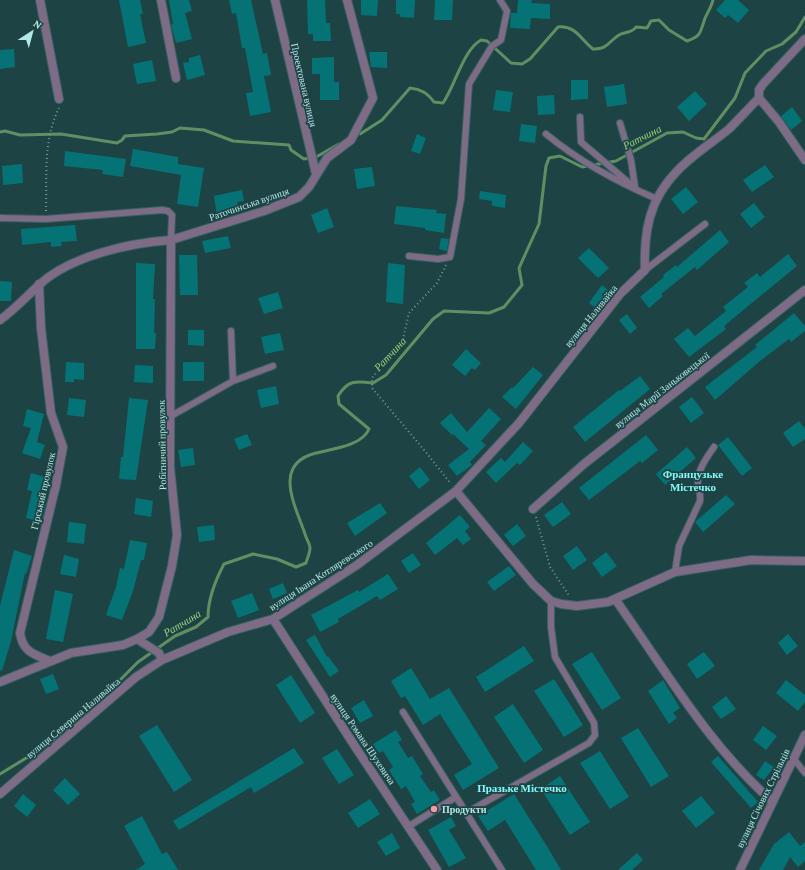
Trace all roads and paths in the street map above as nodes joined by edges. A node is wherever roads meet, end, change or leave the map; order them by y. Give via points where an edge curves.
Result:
1 (40, 0) edge
2 (161, 0) edge
3 (275, 0) edge
4 (347, 0) edge
5 (500, 0) edge
6 (805, 39) edge
7 (176, 78) dead end
8 (759, 98) junction
9 (59, 99) joint
10 (580, 117) dead end
11 (620, 123) dead end
12 (546, 134) dead end
13 (802, 149) edge
14 (805, 160) edge
15 (316, 174) junction
16 (635, 187) junction
17 (641, 192) junction
18 (657, 199) junction
19 (0, 218) edge
20 (46, 219) junction
21 (705, 224) dead end
22 (171, 240) junction
23 (409, 256) dead end
24 (450, 257) junction
25 (645, 270) junction
26 (39, 284) junction
27 (805, 290) edge
28 (0, 320) edge
29 (231, 331) dead end
30 (273, 366) dead end
31 (233, 381) junction
32 (171, 416) junction
33 (714, 447) dead end
34 (456, 491) junction
35 (533, 509) joint
36 (805, 561) edge
37 (675, 572) junction
38 (615, 599) junction
39 (551, 601) junction
40 (577, 606) junction
41 (273, 619) junction
42 (137, 639) junction
43 (160, 657) junction
44 (50, 661) junction
45 (0, 682) edge
46 (403, 712) dead end
47 (805, 736) edge
48 (794, 759) junction
49 (805, 773) edge
50 (0, 794) edge
51 (456, 797) junction
52 (772, 801) junction
53 (466, 813) junction
54 (409, 826) junction
55 (437, 870) edge
56 (502, 870) edge
57 (740, 870) edge

1 - 9 street
2 - 7 street
3 - 15 street, Проектована вулиця
4 - 15 street, Раточинська вулиця via 373,98 351,140 327,158
5 - 24 lane via 507,11 502,40 492,46 469,84 461,199
6 - 8 street via 763,84 759,90
8 - 13 street
8 - 18 street via 728,129 677,170
9 - 20 path via 60,106 53,120 48,142
10 - 16 lane via 581,142
11 - 16 lane via 631,160
12 - 17 lane via 565,150 597,170
13 - 14 street
15 - 22 street, Раточинська вулиця via 309,187 299,197 285,204
16 - 17 lane
17 - 18 lane
18 - 25 street via 647,224 644,245
19 - 20 lane
20 - 22 lane via 168,211 172,215
21 - 25 lane
22 - 26 street, Раточинська вулиця via 92,255 64,267
22 - 32 street, Робітничий провулок
23 - 24 lane via 438,259
24 - 34 path via 437,283 409,313 403,339 372,378 372,388
25 - 34 street, вулиця Наливайка via 620,294 519,423
26 - 28 street, Раточинська вулиця via 29,296
26 - 44 street, Гірський провулок via 41,328 51,414 63,447 20,633 22,645 31,653
27 - 35 street, вулиця Марії Заньковецької via 584,464
29 - 31 lane
30 - 31 lane
31 - 32 lane
32 - 42 street, Робітничий провулок via 170,467 177,535 159,617 148,632
33 - 37 lane via 700,475 700,501 679,546
34 - 39 street via 532,584
34 - 41 street, вулиця Івана Котляревського via 357,565
35 - 40 path via 550,567
36 - 37 street via 751,560
37 - 38 street
38 - 40 street
38 - 52 street via 722,750 752,784
39 - 40 street
39 - 53 lane via 555,657 594,723 594,734 589,744
41 - 43 street, вулиця Івана Котляревського via 228,632
41 - 54 street, вулиця Романа Шухевича
42 - 43 street
42 - 44 street via 123,645 71,653
43 - 50 street, вулиця Северина Наливайка
44 - 45 street
46 - 51 lane
47 - 48 street, вулиця Січових Стрільців
48 - 49 lane
48 - 52 street, вулиця Січових Стрільців
51 - 53 lane
51 - 54 lane
52 - 57 street, вулиця Січових Стрільців
53 - 56 lane
54 - 55 street, вулиця Романа Шухевича

